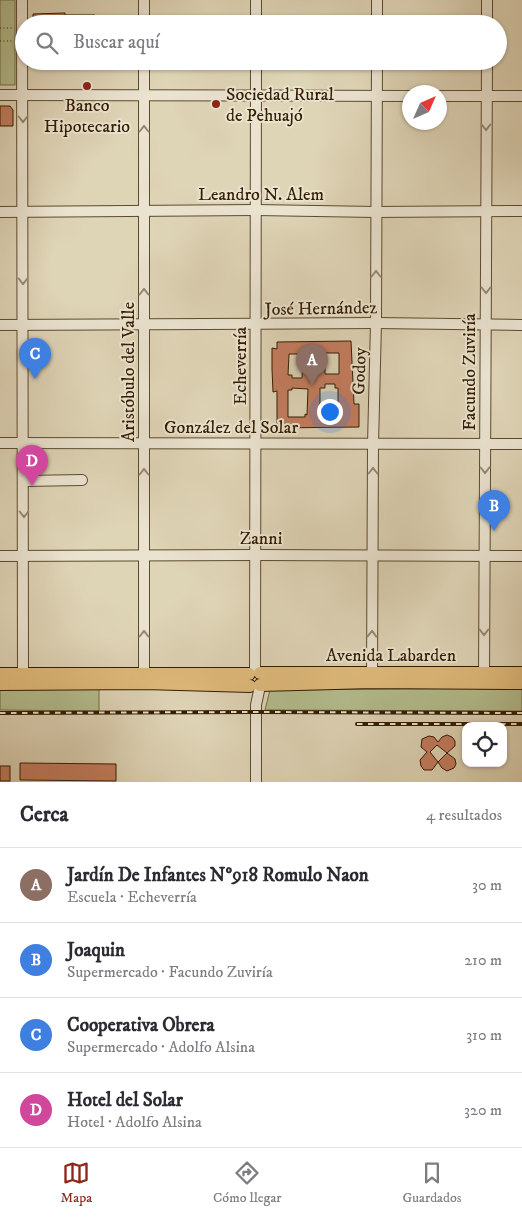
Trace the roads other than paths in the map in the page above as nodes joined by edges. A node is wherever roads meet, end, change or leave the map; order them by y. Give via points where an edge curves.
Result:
1 (22, 0) edge
2 (144, 0) edge
3 (256, 0) edge
4 (377, 0) edge
5 (487, 0) edge
6 (22, 15) edge
7 (144, 15) edge
8 (256, 15) edge
9 (377, 15) edge
10 (487, 15) edge
11 (23, 70) edge
12 (144, 70) edge
13 (256, 70) edge
14 (377, 70) edge
15 (487, 70) edge
16 (23, 94) junction
17 (144, 94) junction
18 (0, 95) edge
19 (256, 95) junction
20 (377, 96) junction
21 (402, 96) edge
22 (447, 96) edge
23 (486, 96) junction
24 (522, 96) edge
25 (144, 210) junction
26 (256, 210) junction
27 (486, 211) junction
28 (522, 211) edge
29 (0, 212) edge
30 (23, 212) junction
31 (376, 212) junction
32 (376, 323) junction
33 (144, 324) junction
34 (486, 324) junction
35 (0, 325) edge
36 (256, 325) junction
37 (522, 325) edge
38 (23, 326) junction
39 (0, 443) edge
40 (24, 443) junction
41 (144, 444) junction
42 (256, 444) junction
43 (373, 444) junction
44 (485, 444) junction
45 (522, 444) edge
46 (24, 480) junction
47 (82, 480) dead end
48 (256, 554) junction
49 (144, 555) junction
50 (373, 555) junction
51 (0, 556) edge
52 (23, 556) junction
53 (484, 556) junction
54 (522, 556) edge
55 (522, 673) edge
56 (0, 674) edge
57 (484, 677) junction
58 (144, 678) junction
59 (372, 678) junction
60 (23, 679) junction
61 (255, 680) junction
62 (522, 683) edge
63 (0, 684) edge
64 (256, 782) edge

1 - 6 street
2 - 7 street
3 - 8 street
4 - 9 street
5 - 10 street
11 - 16 street
12 - 17 street, Aristóbulo del Valle
13 - 19 street, Echeverría
14 - 20 street, Godoy
15 - 23 street, Facundo Zuviría
16 - 17 street
16 - 18 street
16 -> 30 street
17 - 19 street
25 -> 17 street, Aristóbulo del Valle
19 - 20 street
19 - 26 street, Echeverría
20 - 21 street
20 - 31 street, Godoy
22 - 23 street
23 - 24 street
23 -> 27 street, Facundo Zuviría
25 - 26 street, Leandro N. Alem
25 - 30 street, Leandro N. Alem
33 -> 25 street, Aristóbulo del Valle
26 - 31 street, Leandro N. Alem
26 - 36 street, Echeverría
27 - 28 street, Leandro N. Alem
27 - 31 street, Leandro N. Alem
27 -> 34 street, Facundo Zuviría
29 - 30 street, Leandro N. Alem
30 -> 38 street
32 -> 31 street, Godoy
32 - 34 street, José Hernández
32 - 36 street, José Hernández
32 - 43 street, Godoy
33 - 36 street, José Hernández
33 - 38 street, José Hernández
33 - 41 street, Aristóbulo del Valle
34 - 37 street, José Hernández
34 - 44 street, Facundo Zuviría
35 - 38 street, José Hernández
36 - 42 street, Echeverría
38 - 40 street
39 - 40 street, González del Solar
40 - 41 street, González del Solar
40 - 46 street
41 - 42 street, González del Solar
49 -> 41 street, Aristóbulo del Valle
42 - 43 street, González del Solar
42 - 48 street, Echeverría
43 - 44 street, González del Solar
50 -> 43 street, Godoy
44 - 45 street, González del Solar
44 -> 53 street, Facundo Zuviría
46 - 47 street
46 -> 52 street
48 - 49 street, Zanni
48 - 50 street, Zanni
48 - 61 street, Echeverría
49 - 52 street, Zanni
58 -> 49 street, Aristóbulo del Valle
50 - 53 street, Zanni
59 -> 50 street, Godoy
51 - 52 street, Zanni
52 - 60 street
53 - 54 street, Zanni
53 -> 57 street, Facundo Zuviría
55 - 57 main road, Avenida Labarden
56 - 60 main road, Avenida Labarden
57 - 59 main road, Avenida Labarden
57 - 62 main road, Avenida Labarden
58 - 60 main road, Avenida Labarden
58 - 61 main road, Avenida Labarden
59 - 61 main road, Avenida Labarden
60 - 63 main road, Avenida Labarden
61 - 64 street, Echeverría

